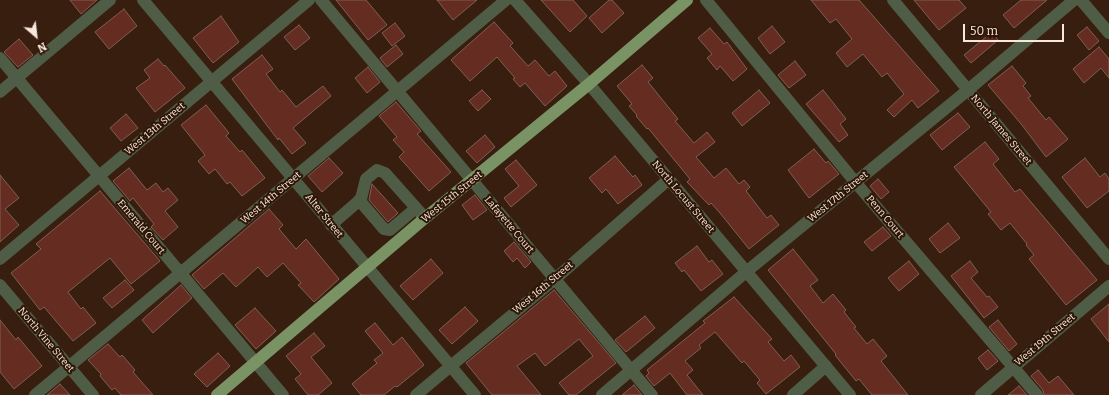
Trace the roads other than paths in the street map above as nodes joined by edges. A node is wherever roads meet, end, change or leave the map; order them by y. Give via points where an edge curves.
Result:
1 (110, 0) edge
2 (143, 0) edge
3 (310, 0) edge
4 (321, 0) edge
5 (506, 0) edge
6 (515, 0) edge
7 (687, 0) edge
8 (706, 0) edge
9 (893, 0) edge
10 (1074, 0) edge
11 (1081, 0) edge
12 (1109, 33) edge
13 (0, 58) edge
14 (17, 78) junction
15 (212, 82) junction
16 (589, 84) junction
17 (968, 90) junction
18 (0, 92) edge
19 (398, 92) junction
20 (99, 176) junction
21 (294, 179) junction
22 (669, 180) junction
23 (472, 181) junction
24 (856, 183) junction
25 (359, 200) junction
26 (416, 208) junction
27 (425, 218) junction
28 (331, 224) junction
29 (0, 259) edge
30 (1109, 259) edge
31 (367, 269) junction
32 (746, 272) junction
33 (180, 274) junction
34 (555, 279) junction
35 (0, 285) edge
36 (1109, 286) edge
37 (255, 363) junction
38 (450, 366) junction
39 (826, 366) junction
40 (69, 367) junction
41 (1013, 367) junction
42 (631, 370) junction
43 (36, 395) edge
44 (93, 395) edge
45 (217, 395) edge
46 (283, 395) edge
47 (416, 395) edge
48 (475, 395) edge
49 (602, 395) edge
50 (652, 395) edge
51 (792, 395) edge
52 (850, 395) edge
53 (981, 395) edge
54 (1036, 395) edge

1 - 14 street
2 - 15 street, Alter Street
3 - 15 street, West 13th Street
4 - 19 street, Lafayette Court
5 - 19 street, West 14th Street
6 - 16 street, North Locust Street
7 - 16 main road, West 15th Street
8 - 24 street, Penn Court
9 - 17 street, North James Street
10 - 17 street, West 17th Street
11 - 12 street
13 - 14 street, Emerald Court
14 - 18 street
14 - 20 street, Emerald Court
15 - 20 street, West 13th Street
15 - 21 street, Alter Street
16 - 22 street, North Locust Street
16 - 23 main road, West 15th Street
17 - 24 street, West 17th Street
17 - 30 street, North James Street
19 - 21 street, West 14th Street
19 - 23 street, Lafayette Court
20 - 29 street, West 13th Street
20 - 33 street, Emerald Court
21 - 28 street, Alter Street
21 - 33 street, West 14th Street
22 - 32 street, North Locust Street
22 - 34 street, West 16th Street
23 - 27 main road, West 15th Street
23 - 34 street, Lafayette Court
24 - 32 street, West 17th Street
24 - 41 street, Penn Court
25 - 26 street via 384,229 390,230
25 - 26 street via 366,179 378,170 385,173
25 - 28 street
26 - 27 street
27 - 31 main road, West 15th Street
28 - 31 street, Alter Street
31 - 37 main road, West 15th Street
31 - 38 street, Alter Street
32 - 39 street, North Locust Street
32 - 42 street, West 17th Street
33 - 37 street, Emerald Court
33 - 40 street, West 14th Street
34 - 38 street, West 16th Street
34 - 42 street, Lafayette Court
35 - 40 street, North Vine Street
36 - 41 street, West 19th Street
37 - 45 main road, West 15th Street
37 - 46 street, Emerald Court
38 - 47 street, West 16th Street
38 - 48 street, Alter Street
39 - 51 street
39 - 52 street, North Locust Street
40 - 43 street, West 14th Street
40 - 44 street, North Vine Street
41 - 53 street, West 19th Street
41 - 54 street, Penn Court
42 - 49 street, West 17th Street
42 - 50 street, Lafayette Court

